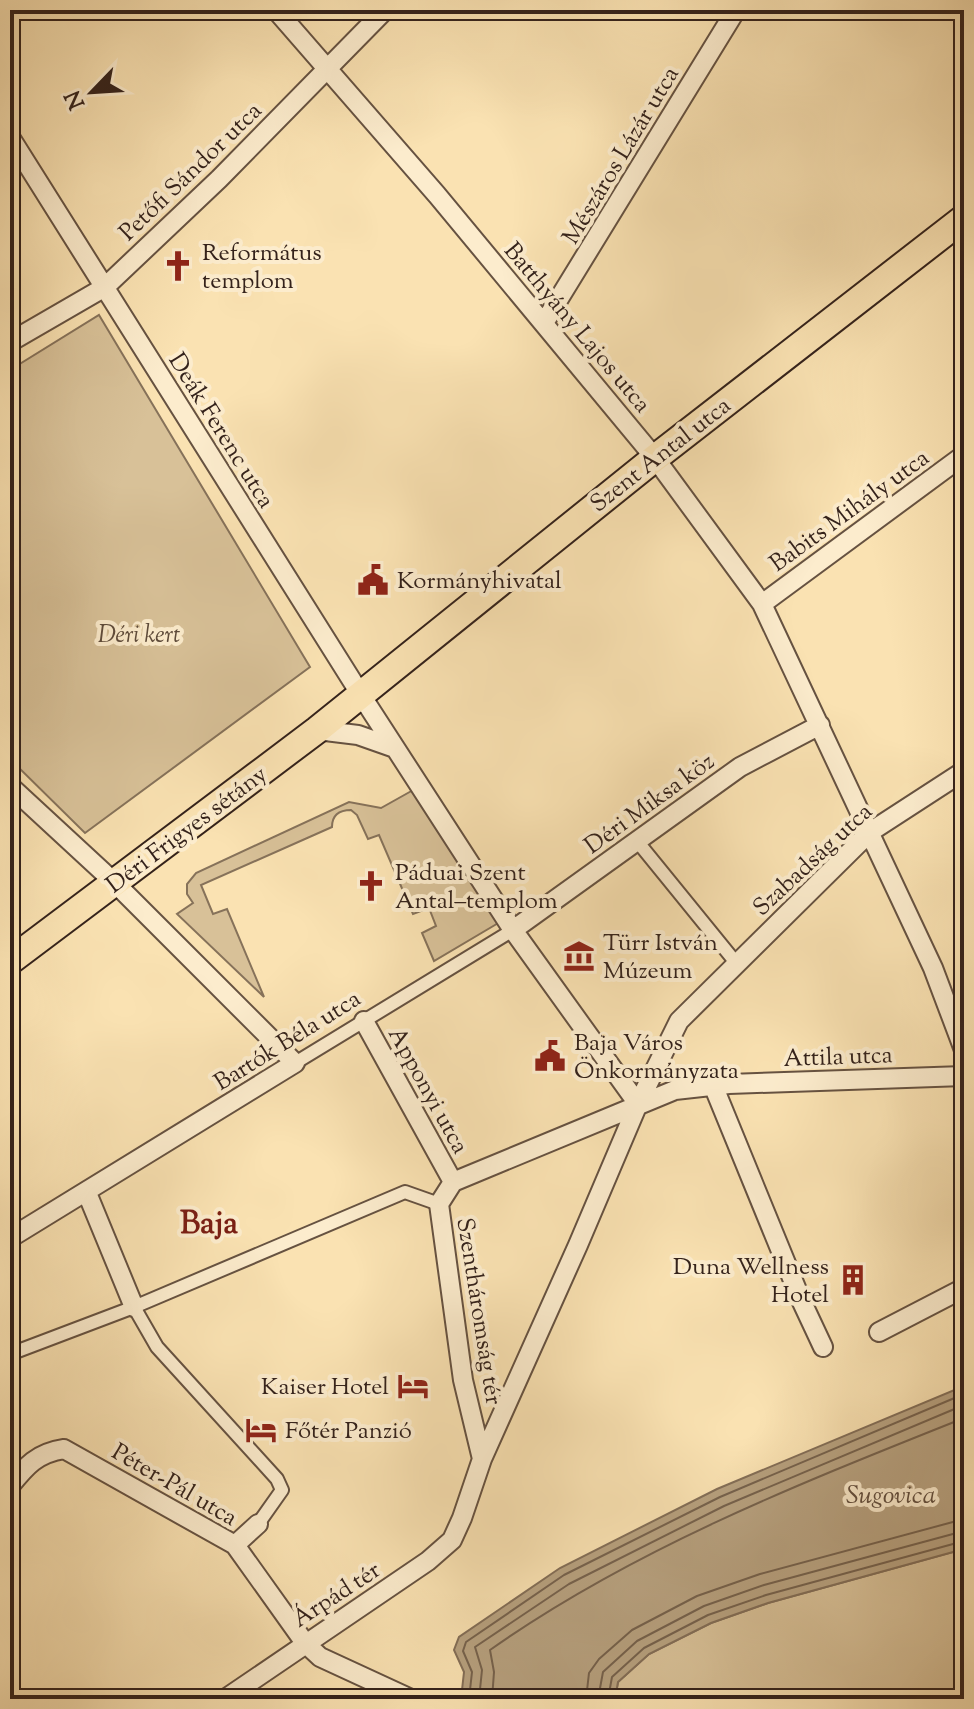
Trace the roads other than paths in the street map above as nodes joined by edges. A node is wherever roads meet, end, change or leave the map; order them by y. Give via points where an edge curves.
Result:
1 (276, 10) edge
2 (385, 10) edge
3 (736, 10) edge
4 (328, 68) junction
5 (10, 137) edge
6 (964, 218) edge
7 (105, 287) junction
8 (544, 323) junction
9 (10, 342) edge
10 (964, 455) edge
11 (655, 458) junction
12 (762, 604) junction
13 (361, 695) junction
14 (820, 725) junction
15 (317, 730) junction
16 (395, 748) junction
17 (964, 771) edge
18 (10, 786) edge
19 (870, 832) junction
20 (637, 841) junction
21 (115, 883) junction
22 (513, 930) junction
23 (10, 961) edge
24 (737, 964) junction
25 (704, 996) joint
26 (364, 1021) junction
27 (964, 1050) edge
28 (295, 1063) junction
29 (964, 1076) edge
30 (713, 1085) junction
31 (638, 1104) junction
32 (453, 1182) junction
33 (87, 1193) junction
34 (439, 1204) junction
35 (10, 1238) edge
36 (964, 1288) edge
37 (134, 1307) junction
38 (879, 1332) dead end
39 (823, 1347) dead end
40 (10, 1354) edge
41 (482, 1459) junction
42 (10, 1486) edge
43 (462, 1518) joint
44 (258, 1524) joint
45 (235, 1545) junction
46 (305, 1643) junction
47 (225, 1699) edge
48 (411, 1699) edge

1 - 4 street, Batthyány Lajos utca
2 - 4 street, Petőfi Sándor utca
3 - 8 street, Mészáros Lázár utca
4 - 7 street, Petőfi Sándor utca
4 - 8 street, Batthyány Lajos utca
5 - 7 street, Deák Ferenc utca
6 - 11 main road, Szent Antal utca
7 - 9 street, Petőfi Sándor utca
7 - 13 street, Deák Ferenc utca
8 - 11 street, Batthyány Lajos utca
10 - 12 street, Babits Mihály utca
11 - 12 street, Batthyány Lajos utca
11 - 13 main road, Szent Antal utca
12 - 14 street, Batthyány Lajos utca
13 - 15 main road, Déri Frigyes sétány
13 - 16 street, Deák Ferenc utca
14 - 19 street, Batthyány Lajos utca
14 - 20 street, Déri Miksa köz via 740,767
15 - 16 street via 358,735
15 - 21 main road, Déri Frigyes sétány
16 - 22 street, Deák Ferenc utca
17 - 19 street, Szabadság utca
18 - 21 street
19 - 24 street, Szabadság utca
19 - 27 street, Batthyány Lajos utca via 933,968
20 - 22 street, Déri Miksa köz
20 - 24 street
21 - 23 main road, Déri Frigyes sétány
21 - 28 street
22 - 26 street, Bartók Béla utca
22 - 31 street, Deák Ferenc utca
24 - 25 street, Szabadság utca
25 - 31 street, Szentháromság tér via 679,1021
26 - 28 street, Bartók Béla utca
26 - 32 street, Apponyi utca
28 - 33 street, Bartók Béla utca
29 - 30 street, Attila utca
30 - 31 street via 675,1090
30 - 39 street
31 - 32 street
31 - 41 street, Szentháromság tér
32 - 34 street, Szentháromság tér
33 - 35 street, Bartók Béla utca
33 - 37 street
34 - 37 street via 405,1192
34 - 41 street, Szentháromság tér via 463,1380
36 - 38 street
37 - 40 street
37 - 44 street via 157,1347 277,1479 282,1490
41 - 43 street, Szentháromság tér
42 - 45 street, Péter-Pál utca via 46,1451 64,1449
43 - 46 street, Árpád tér via 452,1540 428,1561
44 - 45 street
45 - 46 street, Péter-Pál utca
46 - 47 street, Árpád tér
46 - 48 street via 320,1657

